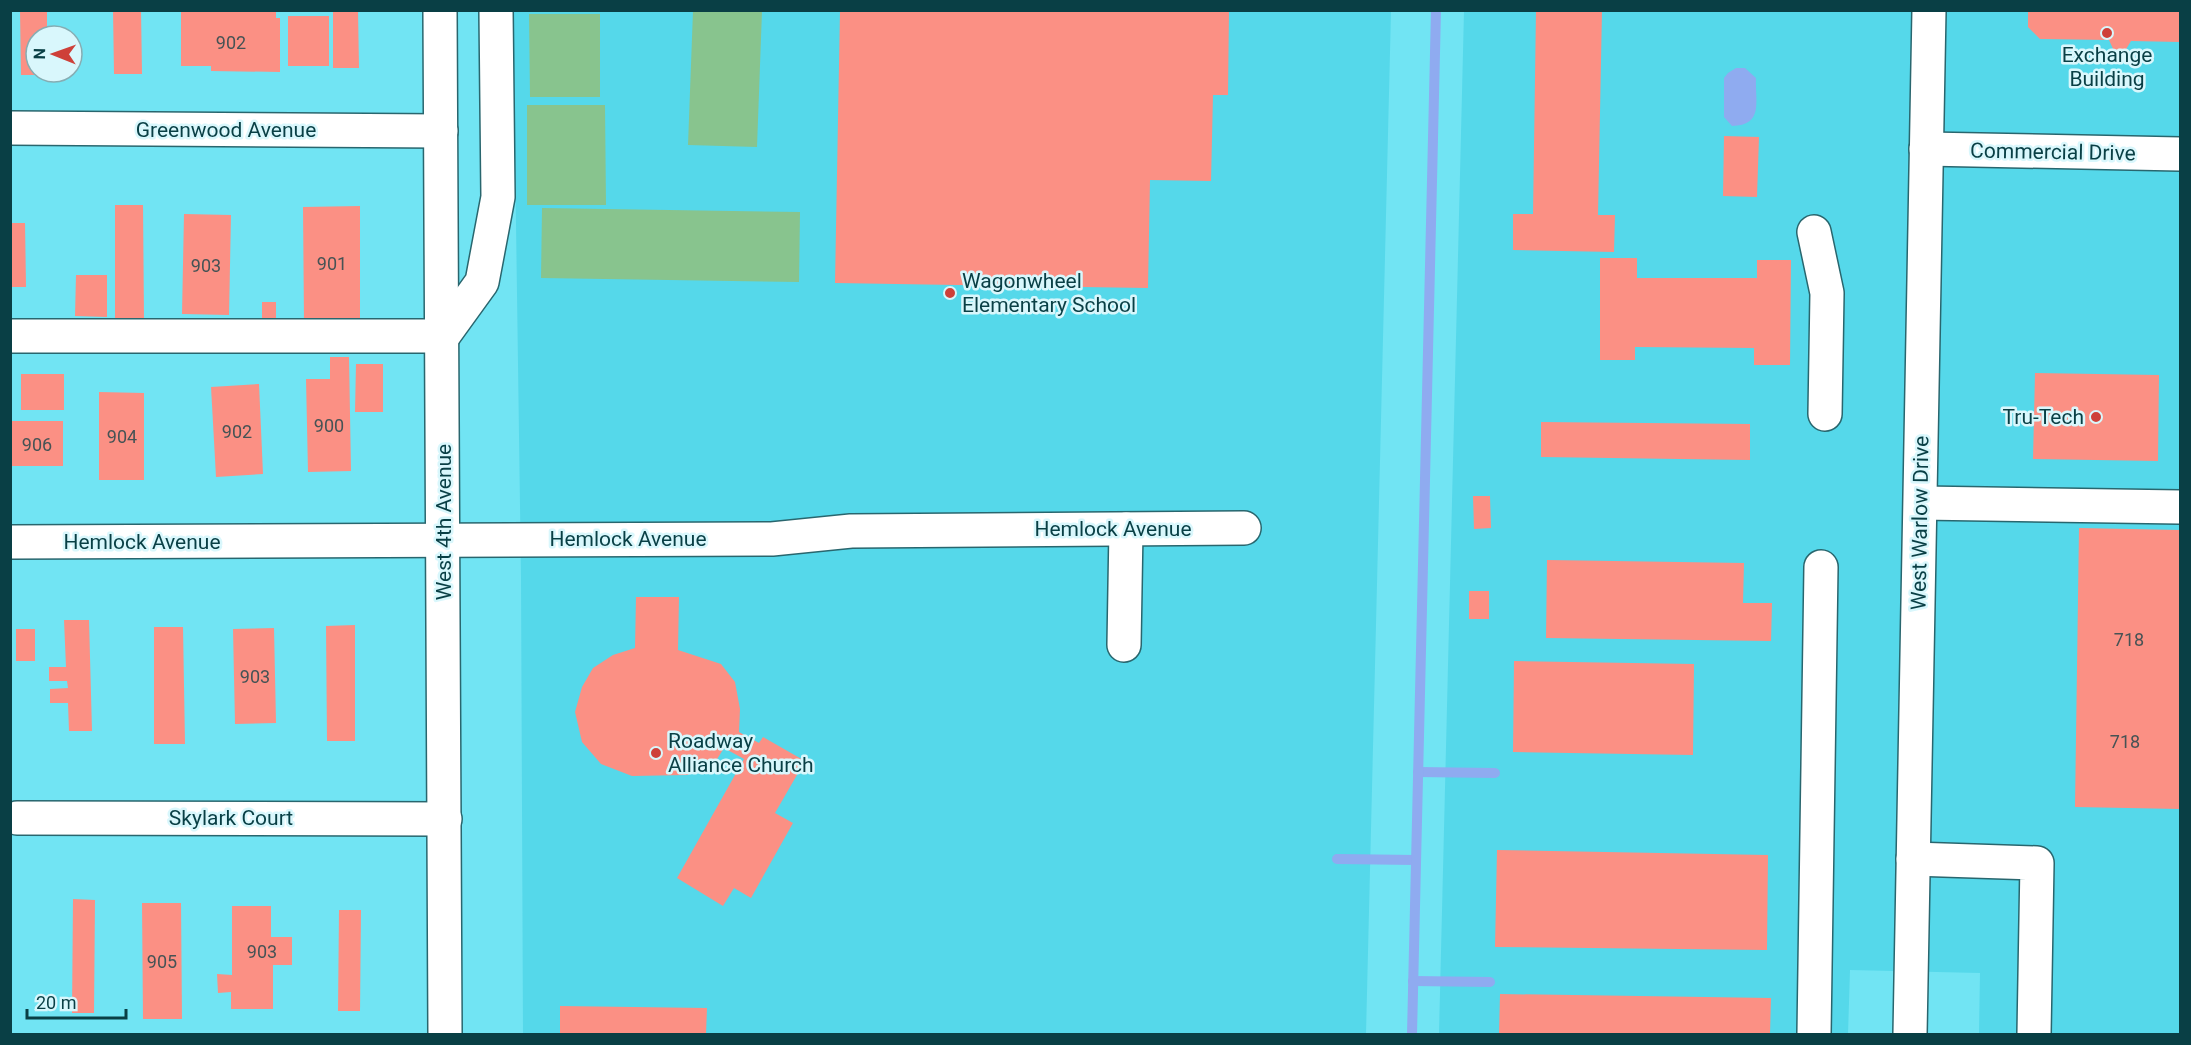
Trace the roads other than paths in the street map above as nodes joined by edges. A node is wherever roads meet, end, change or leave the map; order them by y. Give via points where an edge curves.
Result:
1 (440, 10) edge
2 (496, 10) edge
3 (1929, 10) edge
4 (10, 128) edge
5 (441, 131) junction
6 (1926, 149) junction
7 (2181, 154) edge
8 (1814, 232) dead end
9 (10, 336) edge
10 (443, 336) junction
11 (1826, 414) dead end
12 (1921, 503) junction
13 (2181, 507) edge
14 (1244, 528) dead end
15 (1126, 529) junction
16 (444, 541) junction
17 (10, 542) edge
18 (1821, 567) dead end
19 (1124, 645) dead end
20 (17, 818) dead end
21 (445, 819) junction
22 (1913, 859) junction
23 (445, 1035) edge
24 (1814, 1035) edge
25 (1910, 1035) edge
26 (2034, 1035) edge

1 - 5 street, West 4th Avenue
2 - 10 street via 498,197 482,282
3 - 6 street, West Warlow Drive
4 - 5 street, Greenwood Avenue
5 - 10 street, West 4th Avenue
6 - 7 street, Commercial Drive
6 - 12 street, West Warlow Drive
8 - 11 street via 1827,293
9 - 10 street
10 - 16 street, West 4th Avenue
12 - 13 street
12 - 22 street, West Warlow Drive
14 - 15 street, Hemlock Avenue
15 - 16 street, Hemlock Avenue via 851,531 772,539
15 - 19 street
16 - 17 street, Hemlock Avenue
16 - 21 street, West 4th Avenue
18 - 24 street
20 - 21 street, Skylark Court
21 - 23 street, West 4th Avenue
22 - 25 street, West Warlow Drive
22 - 26 street via 2037,863

